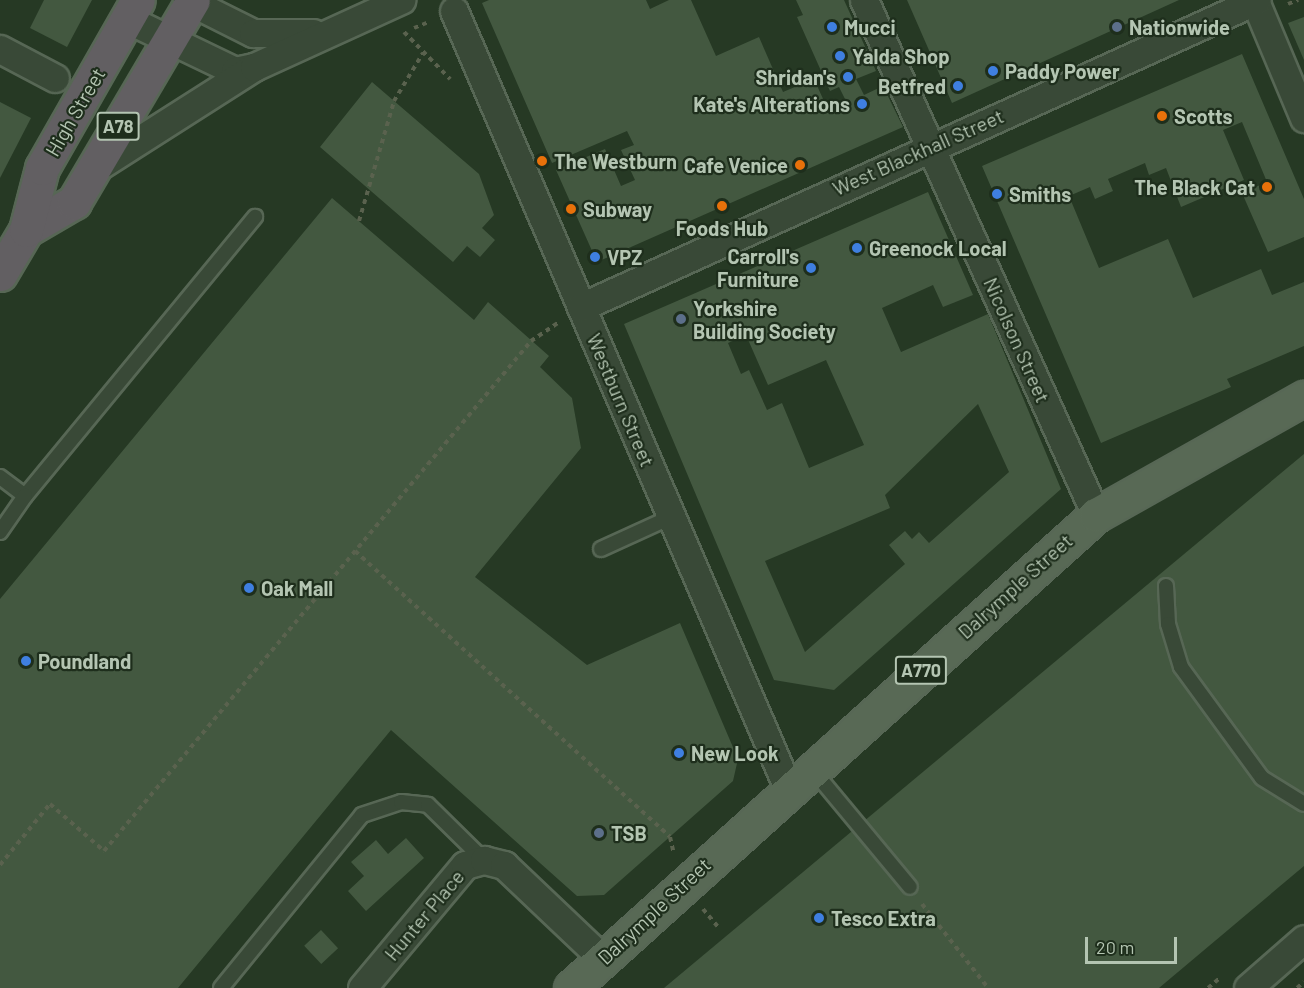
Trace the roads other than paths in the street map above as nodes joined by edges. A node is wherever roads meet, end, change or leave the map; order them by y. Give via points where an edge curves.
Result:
1 (401, 0) edge
2 (864, 0) edge
3 (1256, 0) edge
4 (191, 1) edge
5 (134, 10) edge
6 (454, 11) dead end
7 (327, 32) junction
8 (167, 38) junction
9 (0, 49) edge
10 (254, 68) junction
11 (55, 78) dead end
12 (1304, 118) edge
13 (929, 146) junction
14 (94, 169) junction
15 (255, 217) dead end
16 (26, 230) junction
17 (0, 274) edge
18 (581, 307) junction
19 (1304, 398) edge
20 (0, 477) edge
21 (26, 496) junction
22 (1096, 515) junction
23 (671, 517) junction
24 (0, 532) edge
25 (601, 549) dead end
26 (1166, 586) dead end
27 (800, 777) junction
28 (1304, 804) edge
29 (484, 860) junction
30 (910, 888) road end
31 (1304, 939) edge
32 (602, 958) junction
33 (220, 988) edge
34 (362, 988) edge
35 (571, 988) edge
36 (1248, 988) edge

1 - 7 street
2 - 13 street, Nicolson Street
3 - 12 street
3 - 13 street, West Blackhall Street
4 - 7 street via 253,33
4 - 8 highway, High Street / A78
5 - 8 street
5 - 16 highway, High Street / A78 via 42,168
6 - 18 street, Westburn Street
7 - 10 street
8 - 10 street via 235,71
8 - 14 highway, High Street / A78
9 - 11 street
10 - 14 street
13 - 18 street, West Blackhall Street
13 - 22 street, Nicolson Street
14 - 16 highway, High Street / A78 via 74,202
15 - 21 lane
16 - 17 highway, High Street / A78
18 - 23 street, Westburn Street
19 - 22 main road, Dalrymple Street / A770
20 - 21 lane
21 - 24 lane
22 - 27 main road, Dalrymple Street / A770
23 - 25 lane
23 - 27 street, Westburn Street
26 - 28 lane via 1168,624 1181,667 1262,778
27 - 30 lane
27 - 32 main road, Dalrymple Street / A770
29 - 32 street, Hunter Place via 504,865
29 - 33 lane via 428,805 401,802 362,815
29 - 34 street, Hunter Place via 465,865
31 - 36 street
32 - 35 main road, Dalrymple Street / A770

